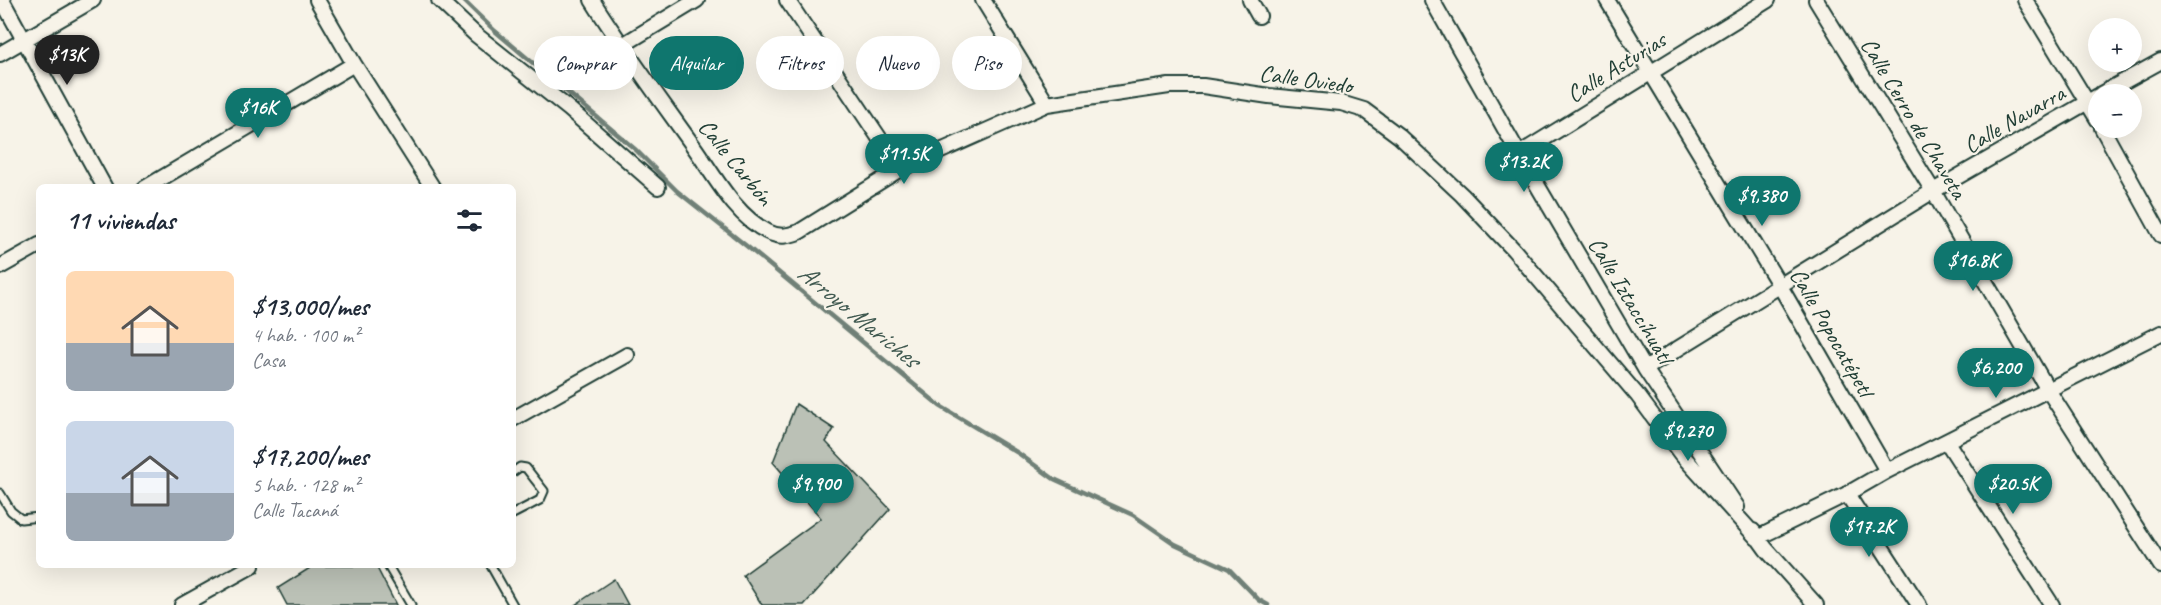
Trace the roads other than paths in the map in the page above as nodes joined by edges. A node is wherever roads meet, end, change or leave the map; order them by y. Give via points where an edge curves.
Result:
1 (2, 0) edge
2 (93, 0) edge
3 (317, 0) edge
4 (439, 0) edge
5 (592, 0) edge
6 (697, 0) edge
7 (787, 0) edge
8 (983, 0) edge
9 (1250, 0) edge
10 (1432, 0) edge
11 (1606, 0) edge
12 (1768, 0) edge
13 (1816, 0) edge
14 (2025, 0) edge
15 (1259, 16) dead end
16 (615, 36) edge
17 (637, 36) edge
18 (24, 40) junction
19 (0, 54) edge
20 (2161, 61) edge
21 (354, 64) junction
22 (637, 68) edge
23 (1649, 72) junction
24 (2119, 84) edge
25 (2088, 86) edge
26 (2088, 102) edge
27 (1047, 104) junction
28 (2108, 138) edge
29 (1519, 154) junction
30 (900, 169) junction
31 (103, 184) edge
32 (152, 184) edge
33 (430, 184) edge
34 (658, 187) dead end
35 (1933, 191) junction
36 (766, 231) joint
37 (2161, 235) edge
38 (36, 248) edge
39 (0, 267) edge
40 (1779, 286) junction
41 (2159, 339) edge
42 (627, 355) dead end
43 (1645, 369) junction
44 (2048, 390) junction
45 (516, 417) edge
46 (1947, 442) junction
47 (516, 470) edge
48 (1887, 471) junction
49 (0, 493) edge
50 (1847, 494) junction
51 (516, 512) edge
52 (36, 517) edge
53 (1757, 538) junction
54 (2161, 566) edge
55 (248, 568) edge
56 (389, 568) edge
57 (492, 568) edge
58 (182, 605) edge
59 (411, 605) edge
60 (513, 605) edge
61 (1816, 605) edge
62 (1919, 605) edge
63 (2052, 605) edge

1 - 18 street
2 - 18 street
3 - 21 street
4 - 34 street
5 - 16 street, Calle Carbón
6 - 17 street
7 - 30 street
8 - 27 street
9 - 15 street
10 - 29 street, Calle Iztaccíhuatl
11 - 23 street, Calle Popocatépetl
12 - 23 street, Calle Asturias
13 - 35 street, Calle Cerro de Chaveta
14 - 25 street
18 - 19 street
18 - 31 street
20 - 24 street, Calle Navarra
21 - 32 street
21 - 33 street
22 - 36 street, Calle Carbón via 737,206
23 - 29 street, Calle Asturias
23 - 40 street, Calle Popocatépetl
26 - 35 street, Calle Navarra
27 - 30 street, Calle Oviedo
27 - 53 street, Calle Oviedo via 1168,86 1203,86 1341,103 1364,110 1399,136 1513,249 1638,396 1681,454
28 - 37 street
29 - 43 street, Calle Iztaccíhuatl
30 - 36 street, Calle Oviedo via 798,232 779,237
35 - 40 street, Calle Navarra
35 - 44 street, Calle Cerro de Chaveta
38 - 39 street
40 - 43 street, Calle Navarra
40 - 48 street, Calle Popocatépetl
41 - 44 street
42 - 45 street
43 - 53 street, Calle Iztaccíhuatl
44 - 46 street
44 - 54 street, Calle Cerro de Chaveta
46 - 48 street
46 - 63 street
47 - 51 lane via 526,468 544,491 540,500
48 - 50 street
49 - 52 lane via 21,519
50 - 53 street
50 - 62 street
53 - 61 street, Calle Iztaccíhuatl
55 - 58 street
56 - 59 lane
57 - 60 lane

